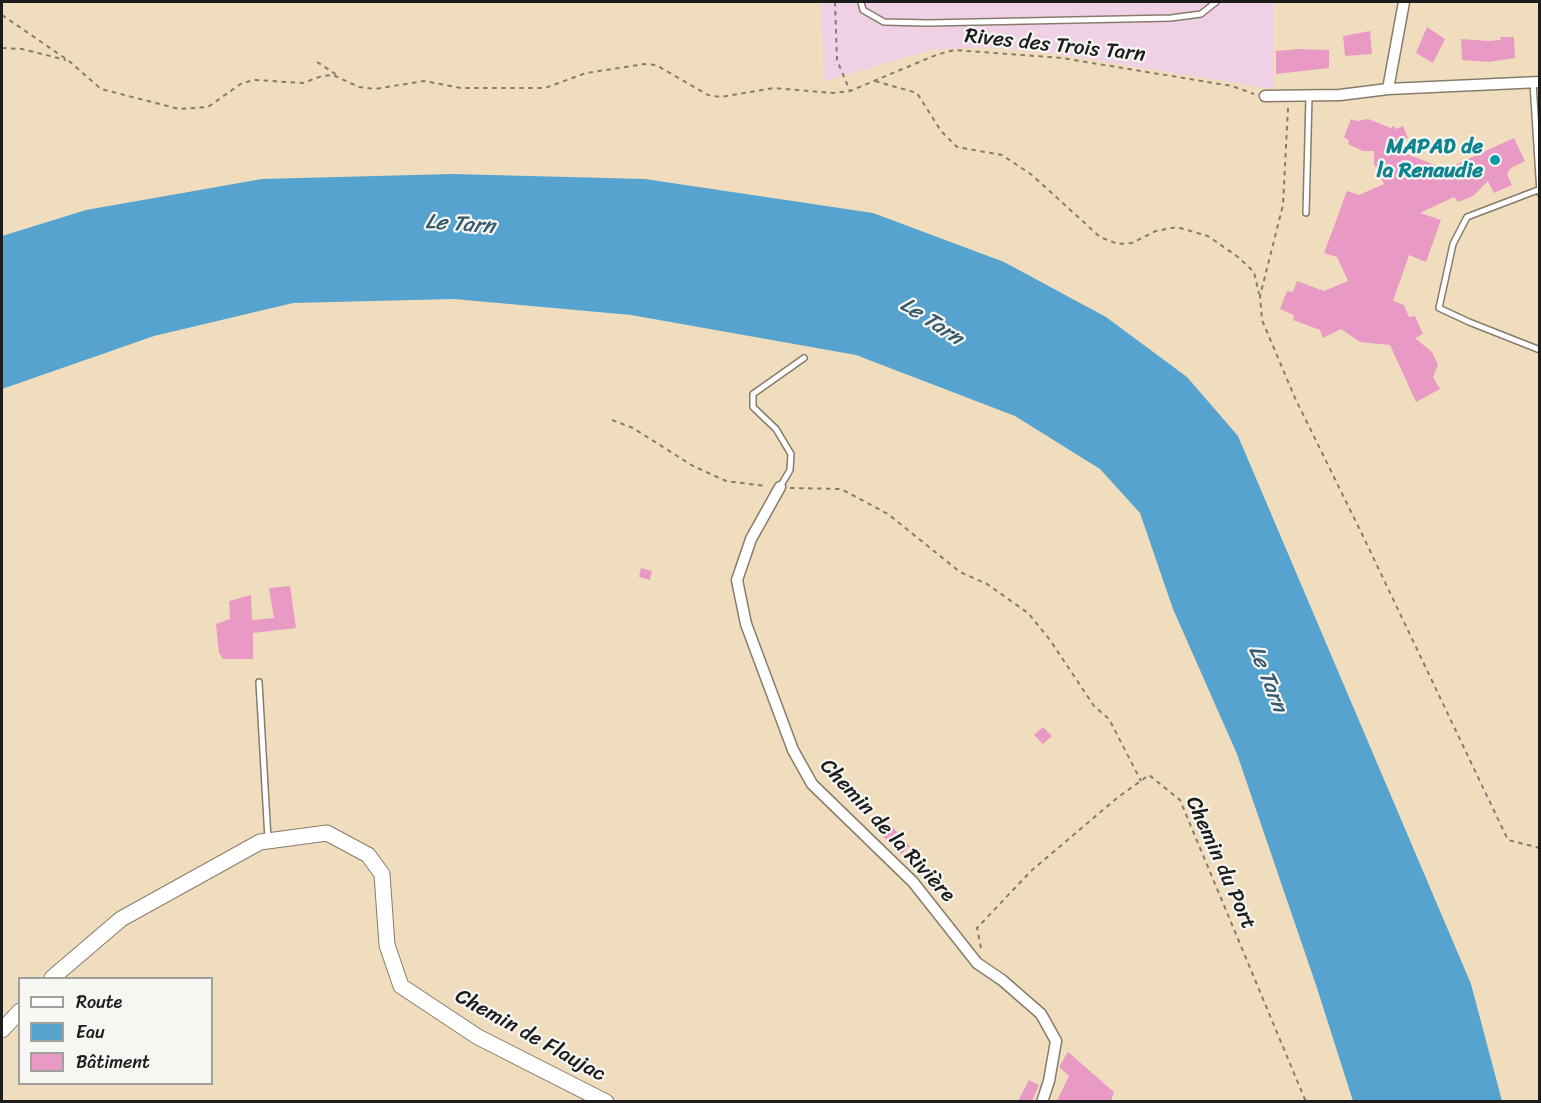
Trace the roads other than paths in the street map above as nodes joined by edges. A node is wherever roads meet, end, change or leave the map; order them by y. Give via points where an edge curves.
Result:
1 (861, 2) edge
2 (1216, 2) edge
3 (1404, 2) edge
4 (1536, 82) edge
5 (1388, 89) junction
6 (1265, 96) road end
7 (1310, 97) junction
8 (1539, 191) edge
9 (1306, 213) dead end
10 (1539, 350) edge
11 (804, 358) dead end
12 (780, 488) joint
13 (260, 682) dead end
14 (268, 841) junction
15 (53, 977) edge
16 (18, 1013) edge
17 (2, 1030) edge
18 (606, 1101) edge
19 (1042, 1101) edge

1 - 2 lane via 863,10 884,22 928,23 1171,18 1201,14
3 - 5 street
4 - 5 street
4 - 8 lane
5 - 7 street
6 - 7 street
7 - 9 lane
8 - 10 lane via 1467,217 1450,254 1439,308
11 - 12 lane via 753,394 753,407 776,429 790,454 790,470
12 - 19 street, Chemin de la Rivière via 751,539 737,580 746,624 793,750 812,784 913,882 977,963 1041,1014 1056,1041
13 - 14 lane
14 - 15 street, Chemin de Flaujac via 122,919
14 - 18 street, Chemin de Flaujac via 327,833 368,855 382,874 387,945 401,986 478,1037
16 - 17 street

